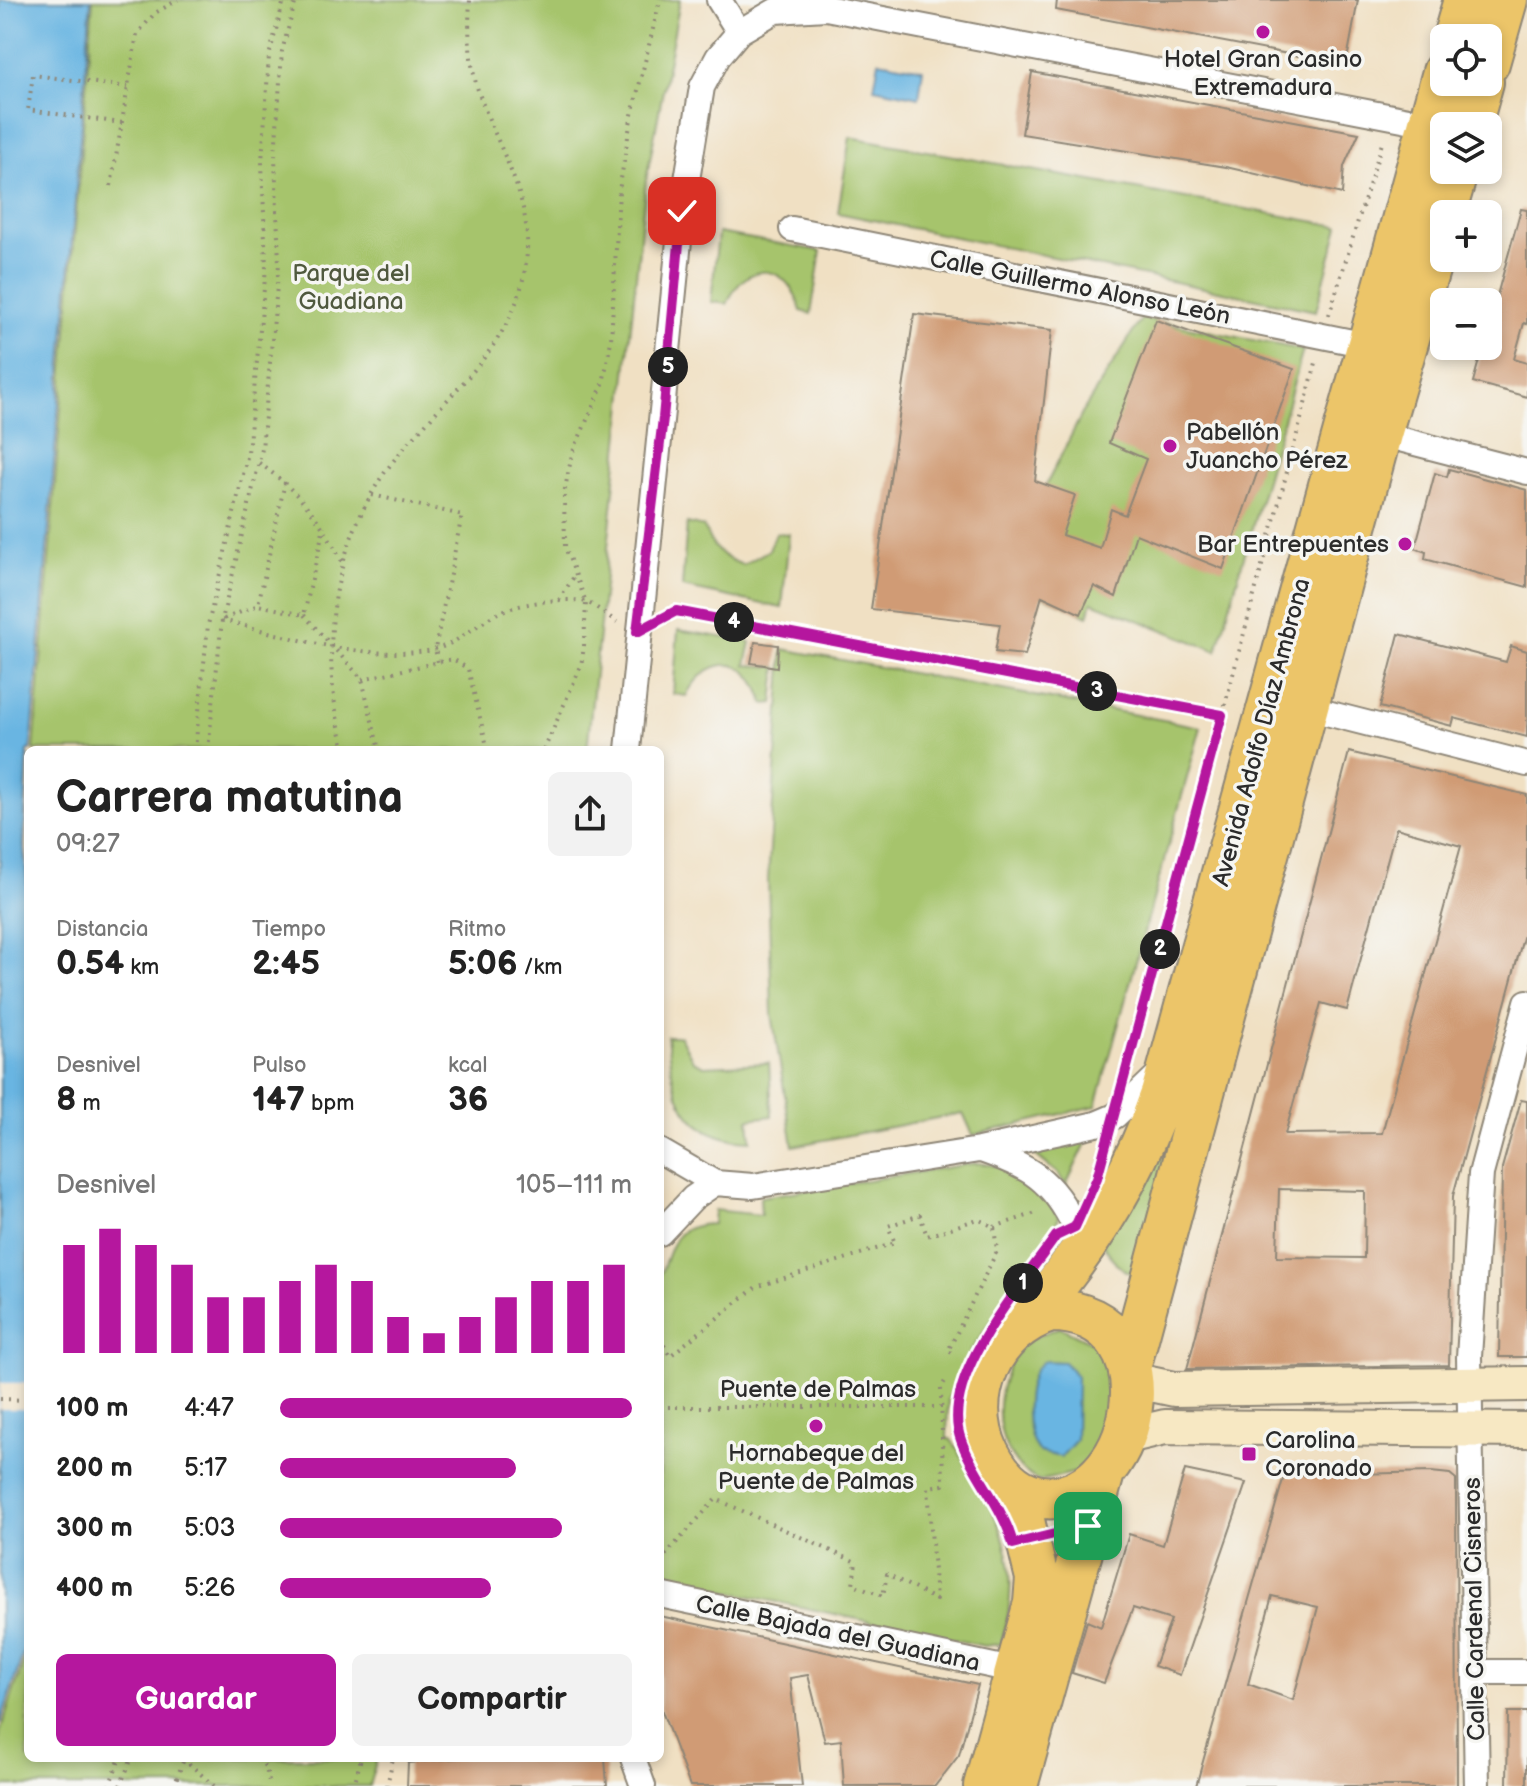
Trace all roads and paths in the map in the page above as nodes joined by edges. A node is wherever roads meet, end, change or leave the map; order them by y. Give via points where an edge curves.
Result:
1 (178, 0) edge
2 (284, 0) edge
3 (296, 0) edge
4 (470, 0) edge
5 (660, 0) edge
6 (719, 0) edge
7 (1465, 0) edge
8 (1506, 0) edge
9 (1458, 24) edge
10 (1499, 24) edge
11 (739, 32) junction
12 (128, 87) junction
13 (1437, 96) edge
14 (122, 123) junction
15 (1429, 124) junction
16 (1381, 144) dead end
17 (111, 186) dead end
18 (792, 229) dead end
19 (1430, 262) edge
20 (1324, 336) junction
21 (1367, 345) junction
22 (1380, 434) junction
23 (258, 463) junction
24 (1527, 472) edge
25 (285, 482) junction
26 (372, 495) junction
27 (324, 526) junction
28 (343, 564) junction
29 (1305, 572) junction
30 (575, 575) junction
31 (558, 601) junction
32 (586, 602) junction
33 (258, 605) junction
34 (304, 615) junction
35 (222, 620) junction
36 (637, 632) junction
37 (330, 646) junction
38 (435, 649) junction
39 (438, 662) junction
40 (362, 679) junction
41 (1307, 708) junction
42 (1222, 715) junction
43 (195, 746) edge
44 (208, 746) edge
45 (344, 746) edge
46 (378, 746) edge
47 (487, 746) edge
48 (546, 746) edge
49 (628, 746) edge
50 (1527, 764) edge
51 (1527, 1002) edge
52 (1172, 1058) junction
53 (1128, 1069) dead end
54 (979, 1150) junction
55 (664, 1153) edge
56 (715, 1183) junction
57 (994, 1227) junction
58 (1075, 1227) joint
59 (664, 1229) edge
60 (1029, 1318) junction
61 (664, 1345) edge
62 (670, 1356) junction
63 (664, 1359) edge
64 (1131, 1374) junction
65 (1467, 1384) junction
66 (1527, 1384) edge
67 (0, 1399) edge
68 (24, 1400) edge
69 (664, 1407) edge
70 (959, 1408) junction
71 (1527, 1430) edge
72 (1470, 1432) junction
73 (1123, 1437) junction
74 (1103, 1473) junction
75 (1015, 1488) junction
76 (664, 1557) edge
77 (664, 1596) edge
78 (1017, 1671) junction
79 (1476, 1672) junction
80 (1527, 1672) edge
81 (118, 1762) edge
82 (130, 1762) edge
83 (183, 1762) edge
84 (188, 1762) edge
85 (261, 1762) edge
86 (360, 1762) edge
87 (392, 1762) edge
88 (634, 1762) edge
89 (992, 1784) edge
90 (109, 1786) edge
91 (120, 1786) edge
92 (174, 1786) edge
93 (214, 1786) edge
94 (270, 1786) edge
95 (354, 1786) edge
96 (387, 1786) edge
97 (643, 1786) edge
98 (1477, 1786) edge

1 - 12 path via 155,13 137,34
2 - 43 path via 269,56 262,162 266,268 248,453 208,625
3 - 23 path via 282,51 275,157 279,264
4 - 26 path via 471,57 479,94 521,190 528,242 524,275 515,308 488,356 406,446
5 - 30 path via 619,191 611,341 603,384 572,454 564,494 565,547
6 - 11 street
7 - 9 highway
8 - 10 highway
11 - 15 street via 775,11 826,8
11 - 36 street via 702,87 682,211
12 - 14 path
12 - 14 path via 33,75 28,110
13 - 15 highway, Avenida Adolfo Díaz Ambrona
14 - 17 path
15 - 21 highway, Avenida Adolfo Díaz Ambrona
16 - 20 path
18 - 20 street, Calle Guillermo Alonso León
19 - 22 highway, Avenida Adolfo Díaz Ambrona
20 - 21 street, Calle Guillermo Alonso León
20 - 42 path
21 - 29 highway, Avenida Adolfo Díaz Ambrona
22 - 24 street
22 - 29 highway via 1364,438 1352,451 1327,537
22 - 41 highway, Avenida Adolfo Díaz Ambrona
23 - 25 path
23 - 35 path
25 - 27 path
25 - 33 path
26 - 28 path
26 - 38 path via 462,515
27 - 28 path
27 - 34 path
28 - 37 path
29 - 52 highway, Avenida Adolfo Díaz Ambrona
30 - 31 path
30 - 32 path
31 - 32 path
31 - 38 path via 497,613 464,638
32 - 36 path
32 - 48 path via 581,666
33 - 34 path
33 - 35 path
34 - 37 path
35 - 37 path
35 - 44 path
36 - 42 path via 676,611
36 - 49 street
37 - 38 path via 387,652
37 - 40 path
37 - 45 path via 333,708
38 - 39 path
39 - 40 path
39 - 47 path via 453,659 468,669
40 - 46 path
41 - 50 street
41 - 64 highway, Avenida Adolfo Díaz Ambrona
42 - 53 path
51 - 65 street, Calle Cardenal Cisneros via 1481,1174
52 - 54 street via 1115,1116
52 - 60 highway, Avenida Adolfo Díaz Ambrona via 1145,1144 1126,1181
54 - 56 street via 753,1186
54 - 58 street via 1014,1161 1049,1184
55 - 56 street
56 - 59 street
57 - 58 path via 1043,1211
57 - 62 path via 978,1219 927,1236 920,1215 888,1226 895,1243 756,1287
57 - 70 path via 997,1251 948,1351 960,1358 941,1388
60 - 64 highway via 1072,1311 1096,1319 1123,1348
60 - 70 highway via 1008,1334
61 - 62 path
62 - 63 path
64 - 65 main road via 1166,1389
64 - 73 highway via 1132,1398
65 - 66 main road
65 - 72 street, Calle Cardenal Cisneros
67 - 68 path
69 - 70 path, Puente de Palmas
70 - 75 highway
70 - 76 path via 943,1485 928,1487 936,1600 887,1574 883,1596 853,1584 856,1562 716,1499
71 - 72 main road
72 - 73 main road via 1165,1427
72 - 79 street, Calle Cardenal Cisneros
73 - 74 highway
74 - 75 highway via 1088,1487 1050,1498
74 - 89 highway
75 - 78 highway via 1037,1578
77 - 78 street, Calle Bajada del Guadiana
78 - 89 highway
79 - 80 street
79 - 98 street, Calle Cardenal Cisneros
81 - 90 path
82 - 91 path
83 - 92 path
84 - 93 path
85 - 94 path
86 - 95 path
87 - 96 path
88 - 97 street

